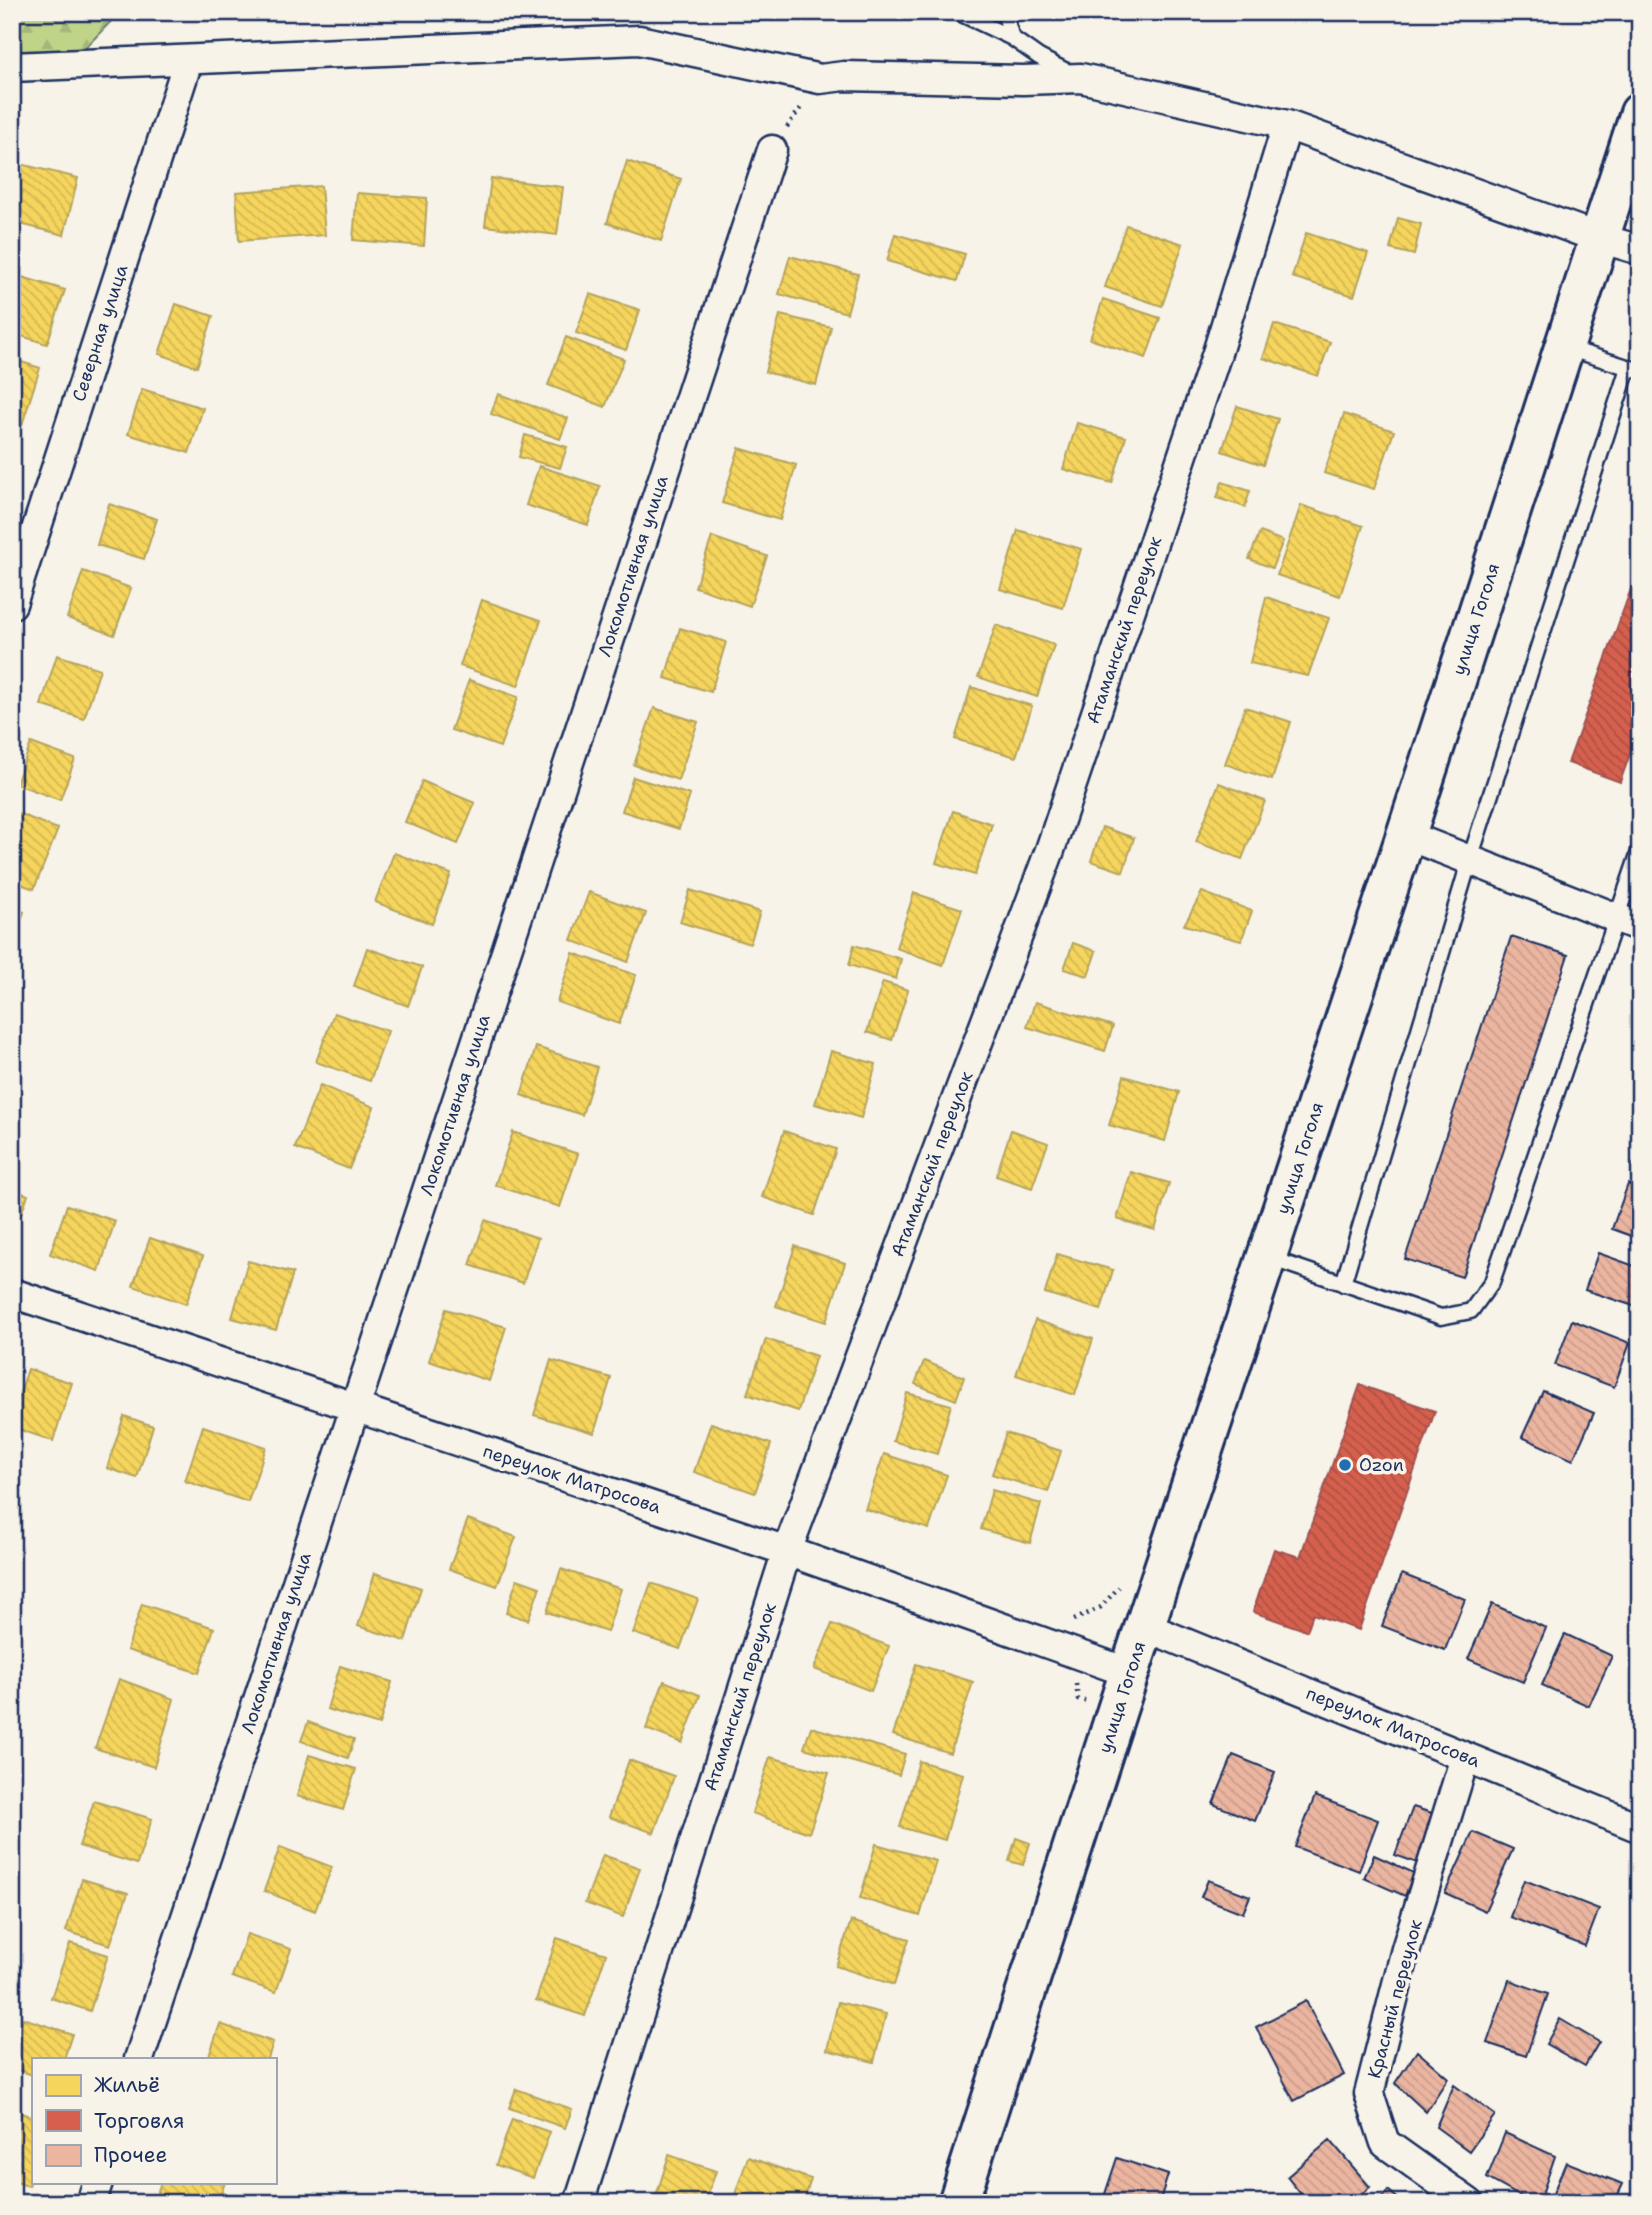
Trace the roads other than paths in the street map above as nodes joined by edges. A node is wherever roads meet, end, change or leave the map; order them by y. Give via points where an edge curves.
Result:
1 (957, 12) edge
2 (1004, 12) edge
3 (1012, 38) junction
4 (188, 61) junction
5 (12, 67) edge
6 (1081, 78) junction
7 (1640, 113) edge
8 (1287, 125) junction
9 (772, 150) road end
10 (1599, 238) junction
11 (1640, 250) edge
12 (1564, 347) junction
13 (1634, 369) edge
14 (12, 604) edge
15 (1406, 835) junction
16 (1640, 849) edge
17 (1470, 859) junction
18 (1628, 922) edge
19 (1268, 1257) junction
20 (1343, 1283) junction
21 (12, 1293) edge
22 (354, 1407) junction
23 (787, 1551) junction
24 (1146, 1627) junction
25 (1130, 1673) junction
26 (1465, 1757) junction
27 (1640, 1828) edge
28 (139, 2058) edge
29 (97, 2184) edge
30 (91, 2203) edge
31 (579, 2203) edge
32 (958, 2203) edge
33 (1469, 2203) edge

1 - 3 lane
2 - 3 lane
3 - 6 lane
4 - 5 street
4 - 6 street via 639,40 820,79
4 - 14 street, Северная улица
6 - 8 street
7 - 10 main road, улица Гоголя
8 - 10 street
8 - 23 street, Атаманский переулок via 1217,353 1050,850
9 - 22 street, Локомотивная улица
10 - 11 street
10 - 12 main road, улица Гоголя
12 - 13 lane
12 - 15 main road, улица Гоголя
13 - 17 lane
15 - 17 street
15 - 19 main road, улица Гоголя
16 - 18 lane
17 - 18 street
17 - 20 lane
18 - 20 lane via 1492,1282 1471,1311 1441,1317
19 - 20 lane
19 - 24 main road, улица Гоголя
21 - 22 street, переулок Матросова
22 - 23 street, переулок Матросова
22 - 28 street, Локомотивная улица
23 - 25 street, переулок Матросова
23 - 31 street, Атаманский переулок
24 - 25 main road, улица Гоголя
24 - 26 street, переулок Матросова
25 - 32 main road, улица Гоголя
26 - 27 street, переулок Матросова
26 - 33 street, Красный переулок via 1406,1950 1369,2094 1385,2143
29 - 30 street

